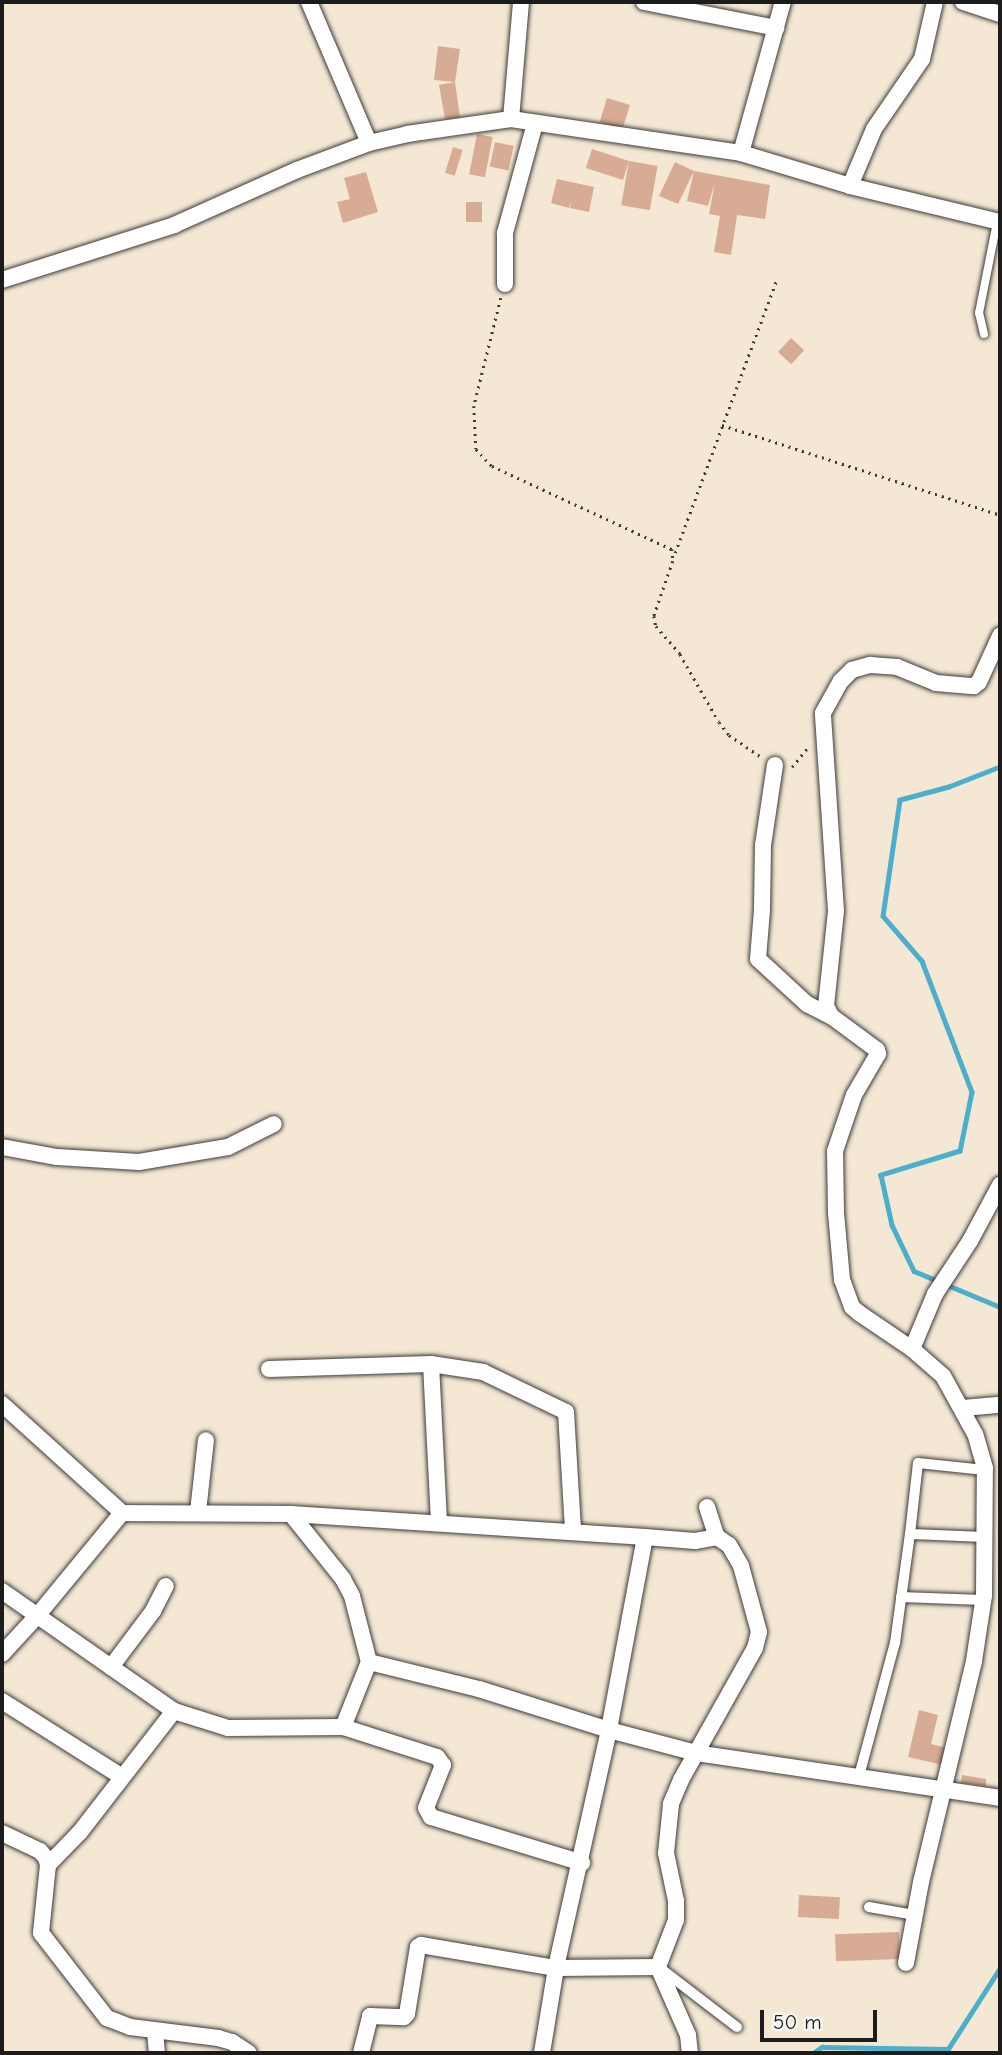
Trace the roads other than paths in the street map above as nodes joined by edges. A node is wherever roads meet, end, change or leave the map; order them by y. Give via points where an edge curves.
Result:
1 (309, 2) edge
2 (521, 2) edge
3 (645, 2) edge
4 (783, 2) edge
5 (935, 2) edge
6 (963, 2) edge
7 (1000, 14) edge
8 (776, 28) junction
9 (511, 120) junction
10 (535, 123) junction
11 (369, 143) junction
12 (741, 153) junction
13 (850, 186) junction
14 (999, 222) edge
15 (2, 280) edge
16 (505, 284) road end
17 (985, 334) dead end
18 (1000, 636) edge
19 (775, 765) road end
20 (831, 1016) junction
21 (274, 1124) dead end
22 (2, 1147) edge
23 (1000, 1185) edge
24 (912, 1349) junction
25 (431, 1364) junction
26 (269, 1369) dead end
27 (1000, 1405) edge
28 (963, 1408) junction
29 (5, 1413) edge
30 (206, 1440) dead end
31 (990, 1469) edge
32 (707, 1507) dead end
33 (122, 1513) junction
34 (198, 1513) junction
35 (292, 1514) junction
36 (439, 1522) junction
37 (991, 1530) edge
38 (573, 1531) junction
39 (910, 1534) junction
40 (645, 1537) junction
41 (717, 1537) junction
42 (166, 1586) dead end
43 (2, 1591) edge
44 (989, 1594) edge
45 (901, 1597) junction
46 (37, 1616) junction
47 (2, 1654) edge
48 (369, 1662) junction
49 (111, 1667) junction
50 (2, 1701) edge
51 (174, 1712) junction
52 (343, 1727) junction
53 (609, 1731) junction
54 (696, 1753) junction
55 (859, 1776) junction
56 (122, 1777) junction
57 (944, 1789) junction
58 (1000, 1798) edge
59 (2, 1833) edge
60 (582, 1863) junction
61 (48, 1865) junction
62 (869, 1907) dead end
63 (915, 1915) junction
64 (906, 1963) dead end
65 (658, 1967) junction
66 (556, 1968) junction
67 (737, 2027) dead end
68 (155, 2031) junction
69 (157, 2053) edge
70 (249, 2053) edge
71 (361, 2053) edge
72 (542, 2053) edge
73 (690, 2053) edge

1 - 11 street
2 - 9 street
3 - 8 street
4 - 8 street
5 - 13 street via 922,60 874,129
6 - 7 street
8 - 12 street
9 - 10 street
9 - 11 street
10 - 12 street
10 - 16 street via 505,233
11 - 15 street via 174,226
12 - 13 street
13 - 14 street
14 - 17 lane via 979,313
18 - 20 street via 974,686 936,683 876,664 852,670 830,697 823,713 823,733 836,911 826,1006
19 - 20 street via 762,845 758,959 807,1004
20 - 24 street via 878,1054 854,1095 835,1151 842,1280 852,1307
21 - 22 street via 228,1147 139,1162 57,1157
23 - 24 street via 935,1294
24 - 28 street via 943,1376
25 - 26 street
25 - 36 street
25 - 38 street via 483,1372 563,1409
27 - 28 street
28 - 31 street
29 - 33 street
30 - 34 street
31 - 37 street
31 - 39 street via 918,1463
32 - 41 street
33 - 34 street
33 - 46 street
34 - 35 street
35 - 36 street
35 - 48 street via 343,1578
36 - 38 street
37 - 39 street
37 - 44 street
38 - 40 street
39 - 45 street
40 - 41 street via 695,1541
40 - 53 street
41 - 54 street via 729,1545 741,1566 759,1632 755,1648
42 - 49 street
43 - 46 street
44 - 45 street
44 - 57 street
45 - 55 street via 894,1643
46 - 47 street
46 - 49 street
48 - 52 street
48 - 53 street via 479,1689
49 - 51 street
50 - 56 street
51 - 52 street via 228,1728
51 - 56 street
52 - 60 street via 441,1761 426,1808 431,1817
53 - 54 street
53 - 60 street
54 - 55 street
54 - 65 street via 671,1804 666,1853 676,1920
55 - 57 street
56 - 61 street
57 - 58 street
57 - 63 street
59 - 61 street via 40,1851
60 - 66 street
61 - 68 street via 40,1924 46,1942 107,2018
62 - 63 street
63 - 64 street
65 - 66 street
65 - 67 street
65 - 73 street via 688,2035
66 - 71 street via 421,1945 407,2014 370,2016
66 - 72 street
68 - 69 street
68 - 70 street via 218,2038

